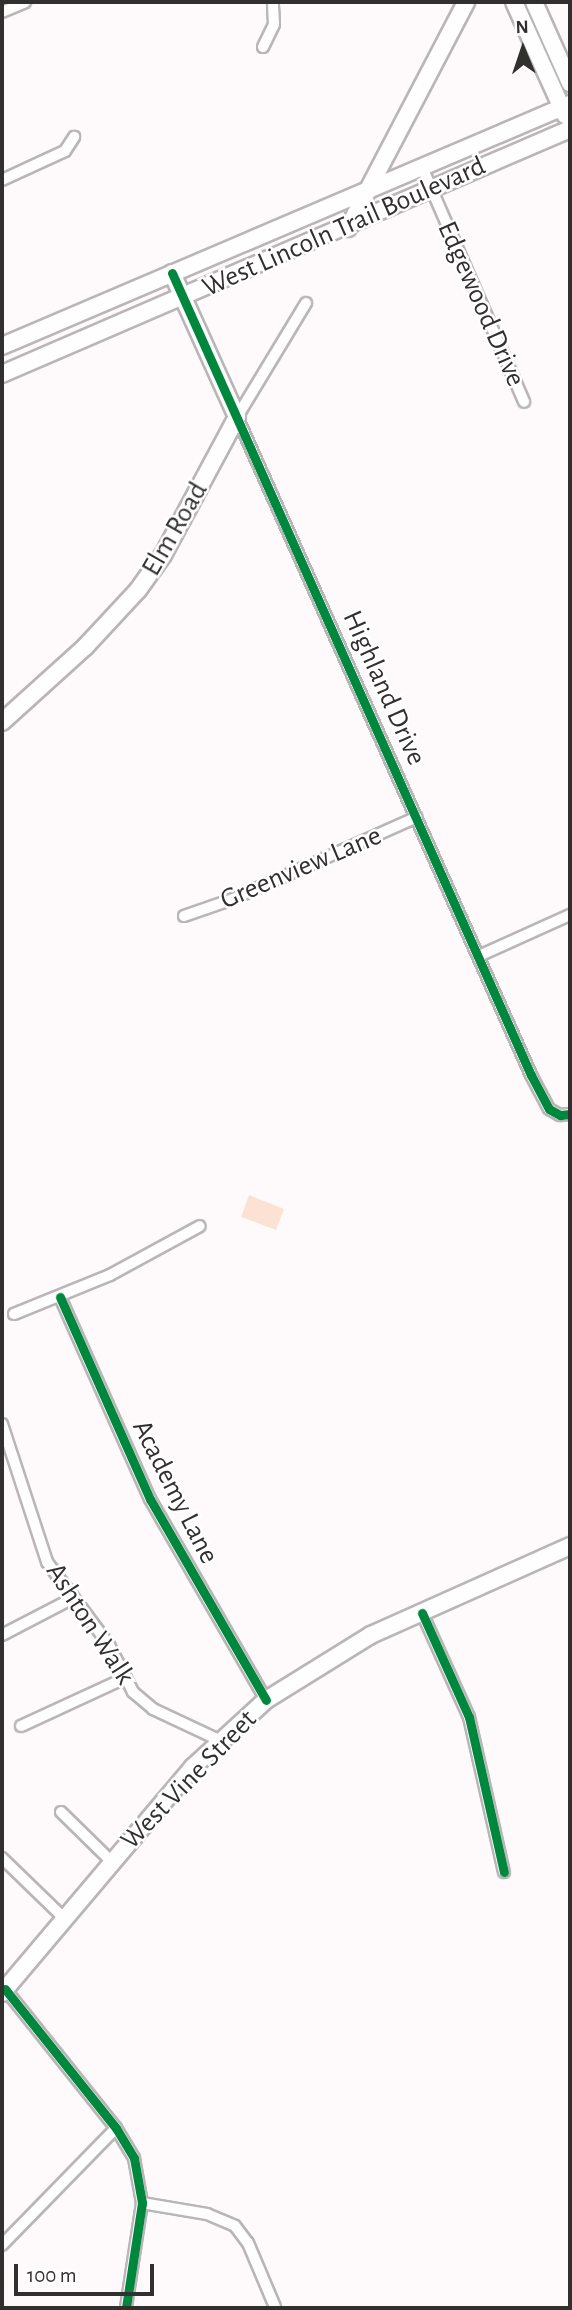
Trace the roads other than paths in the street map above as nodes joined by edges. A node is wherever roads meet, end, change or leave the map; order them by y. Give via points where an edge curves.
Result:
1 (25, 2) edge
2 (273, 2) edge
3 (466, 2) edge
4 (514, 2) edge
5 (534, 2) edge
6 (2, 12) edge
7 (263, 47) dead end
8 (570, 83) edge
9 (566, 105) edge
10 (570, 128) edge
11 (74, 137) dead end
12 (422, 167) junction
13 (2, 180) edge
14 (430, 189) junction
15 (363, 192) junction
16 (348, 228) junction
17 (172, 273) junction
18 (183, 297) junction
19 (306, 303) dead end
20 (2, 346) edge
21 (2, 374) edge
22 (524, 402) dead end
23 (237, 417) junction
24 (2, 722) edge
25 (417, 817) junction
26 (570, 915) edge
27 (184, 916) dead end
28 (479, 956) junction
29 (565, 1115) edge
30 (200, 1226) dead end
31 (60, 1297) junction
32 (14, 1314) dead end
33 (2, 1424) edge
34 (570, 1547) edge
35 (73, 1598) junction
36 (422, 1613) junction
37 (2, 1635) edge
38 (125, 1678) junction
39 (266, 1700) junction
40 (21, 1727) dead end
41 (219, 1741) junction
42 (61, 1812) dead end
43 (2, 1858) edge
44 (111, 1861) junction
45 (504, 1872) dead end
46 (65, 1919) junction
47 (4, 1991) edge
48 (116, 2128) junction
49 (142, 2203) junction
50 (2, 2245) edge
51 (275, 2307) edge
52 (126, 2308) edge

1 - 6 street
2 - 7 street via 274,23
3 - 15 main road
4 - 9 main road
5 - 8 main road
9 - 10 main road
9 - 12 main road, West Lincoln Trail Boulevard
10 - 14 main road, West Lincoln Trail Boulevard
11 - 13 street via 65,151
12 - 14 street, Edgewood Drive
12 - 15 main road, West Lincoln Trail Boulevard
14 - 16 main road, West Lincoln Trail Boulevard
14 - 22 street, Edgewood Drive
15 - 16 main road
15 - 17 main road, West Lincoln Trail Boulevard
16 - 18 main road, West Lincoln Trail Boulevard
17 - 18 main road, Highland Drive
17 - 20 main road, West Lincoln Trail Boulevard
18 - 21 main road, West Lincoln Trail Boulevard
18 - 23 main road, Highland Drive
19 - 23 street, Elm Road
23 - 24 main road, Elm Road via 163,555 138,590
23 - 25 street, Highland Drive
25 - 27 street, Greenview Lane via 233,899
25 - 28 street, Highland Drive
26 - 28 street
28 - 29 street, Highland Drive via 549,1109
30 - 31 street
31 - 32 street
31 - 39 street, Academy Lane via 150,1499
33 - 35 street, Ashton Walk via 47,1562
34 - 36 main road, West Vine Street
35 - 37 street
35 - 38 street, Ashton Walk via 109,1645
36 - 39 main road, West Vine Street via 331,1657
36 - 45 street via 469,1717
38 - 40 street
38 - 41 street, Ashton Walk via 153,1709
39 - 41 main road, West Vine Street
41 - 44 main road, West Vine Street
42 - 44 street
43 - 46 street
44 - 46 main road, West Vine Street
46 - 47 main road, West Vine Street
47 - 48 street
48 - 49 street via 138,2170
48 - 50 street
49 - 51 street via 207,2214 235,2226 254,2255
49 - 52 street

